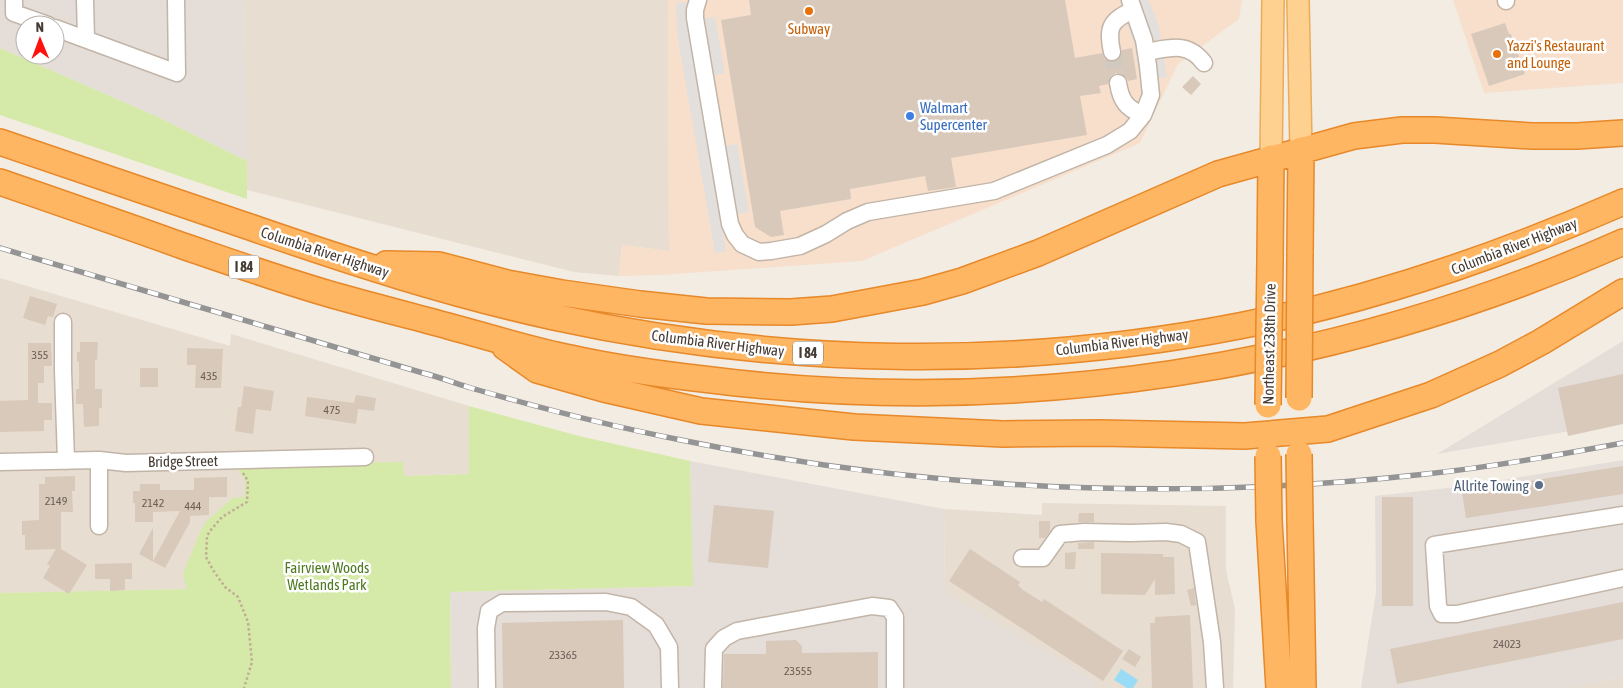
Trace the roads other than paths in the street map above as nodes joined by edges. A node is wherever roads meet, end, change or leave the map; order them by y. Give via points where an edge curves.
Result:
1 (14, 0) edge
2 (86, 0) edge
3 (176, 0) edge
4 (698, 0) edge
5 (1274, 0) edge
6 (1298, 0) edge
7 (1131, 5) edge
8 (20, 15) edge
9 (65, 32) edge
10 (86, 39) junction
11 (1112, 52) tunnel mouth
12 (1146, 52) junction
13 (1204, 63) dead end
14 (1118, 83) tunnel mouth
15 (1143, 115) junction
16 (1623, 133) edge
17 (0, 142) edge
18 (1301, 150) junction
19 (1271, 158) junction
20 (0, 182) edge
21 (1623, 202) edge
22 (1623, 242) edge
23 (353, 263) junction
24 (1623, 292) edge
25 (64, 322) dead end
26 (493, 338) junction
27 (1299, 443) junction
28 (1268, 445) junction
29 (365, 457) dead end
30 (99, 460) junction
31 (66, 461) junction
32 (0, 462) edge
33 (1623, 515) edge
34 (99, 526) dead end
35 (1022, 558) dead end
36 (1623, 578) edge
37 (488, 688) edge
38 (670, 688) edge
39 (713, 688) edge
40 (895, 688) edge
41 (1215, 688) edge
42 (1279, 688) edge
43 (1304, 688) edge

1 - 8 street via 14,13
2 - 10 street
3 - 10 street via 177,73
4 - 15 street via 695,18 730,224 742,244 759,252 800,246 868,212 994,191 1107,145 1130,131
5 - 19 main road, Northeast 238th Drive
6 - 18 main road, Northeast 238th Drive
7 - 11 street via 1110,27
7 - 12 street
9 - 10 street
12 - 13 street via 1187,49
12 - 15 street via 1150,95
14 - 15 street via 1129,109
16 - 18 highway via 1532,136 1402,130 1354,136
17 - 23 highway, Columbia River Highway / I 84
18 - 19 highway
18 - 27 highway, Northeast 238th Drive, bridge
19 - 23 highway via 1218,174 1038,253 962,281 832,309 706,311 562,293 439,265
19 - 28 highway, Northeast 238th Drive, bridge
20 - 26 highway, I 84 via 324,292
21 - 23 highway, Columbia River Highway / I 84 via 1474,262 1319,308 1240,326 1146,341 1009,354 857,356 687,341 551,317
22 - 26 highway, I 84 via 1450,308 1316,347 1204,369 1055,388 925,393 784,388 646,372 569,358
24 - 27 highway via 1541,342 1466,380 1328,429
25 - 31 street
26 - 28 highway via 537,370 701,411 854,427 1003,434 1245,436
27 - 28 highway
27 - 43 highway, Northeast 238th Drive, bridge
28 - 42 highway, Northeast 238th Drive, bridge
29 - 30 street, Bridge Street via 126,463
30 - 31 street, Bridge Street
30 - 34 street
31 - 32 street, Bridge Street
33 - 36 street via 1434,545 1438,606 1442,614 1456,614
35 - 41 street via 1042,558 1060,534 1166,532 1181,534 1197,542 1212,642
37 - 38 street via 486,628 489,611 502,603 606,602 631,607 656,625 669,647
39 - 40 street via 714,649 737,631 882,606 889,608 894,617

